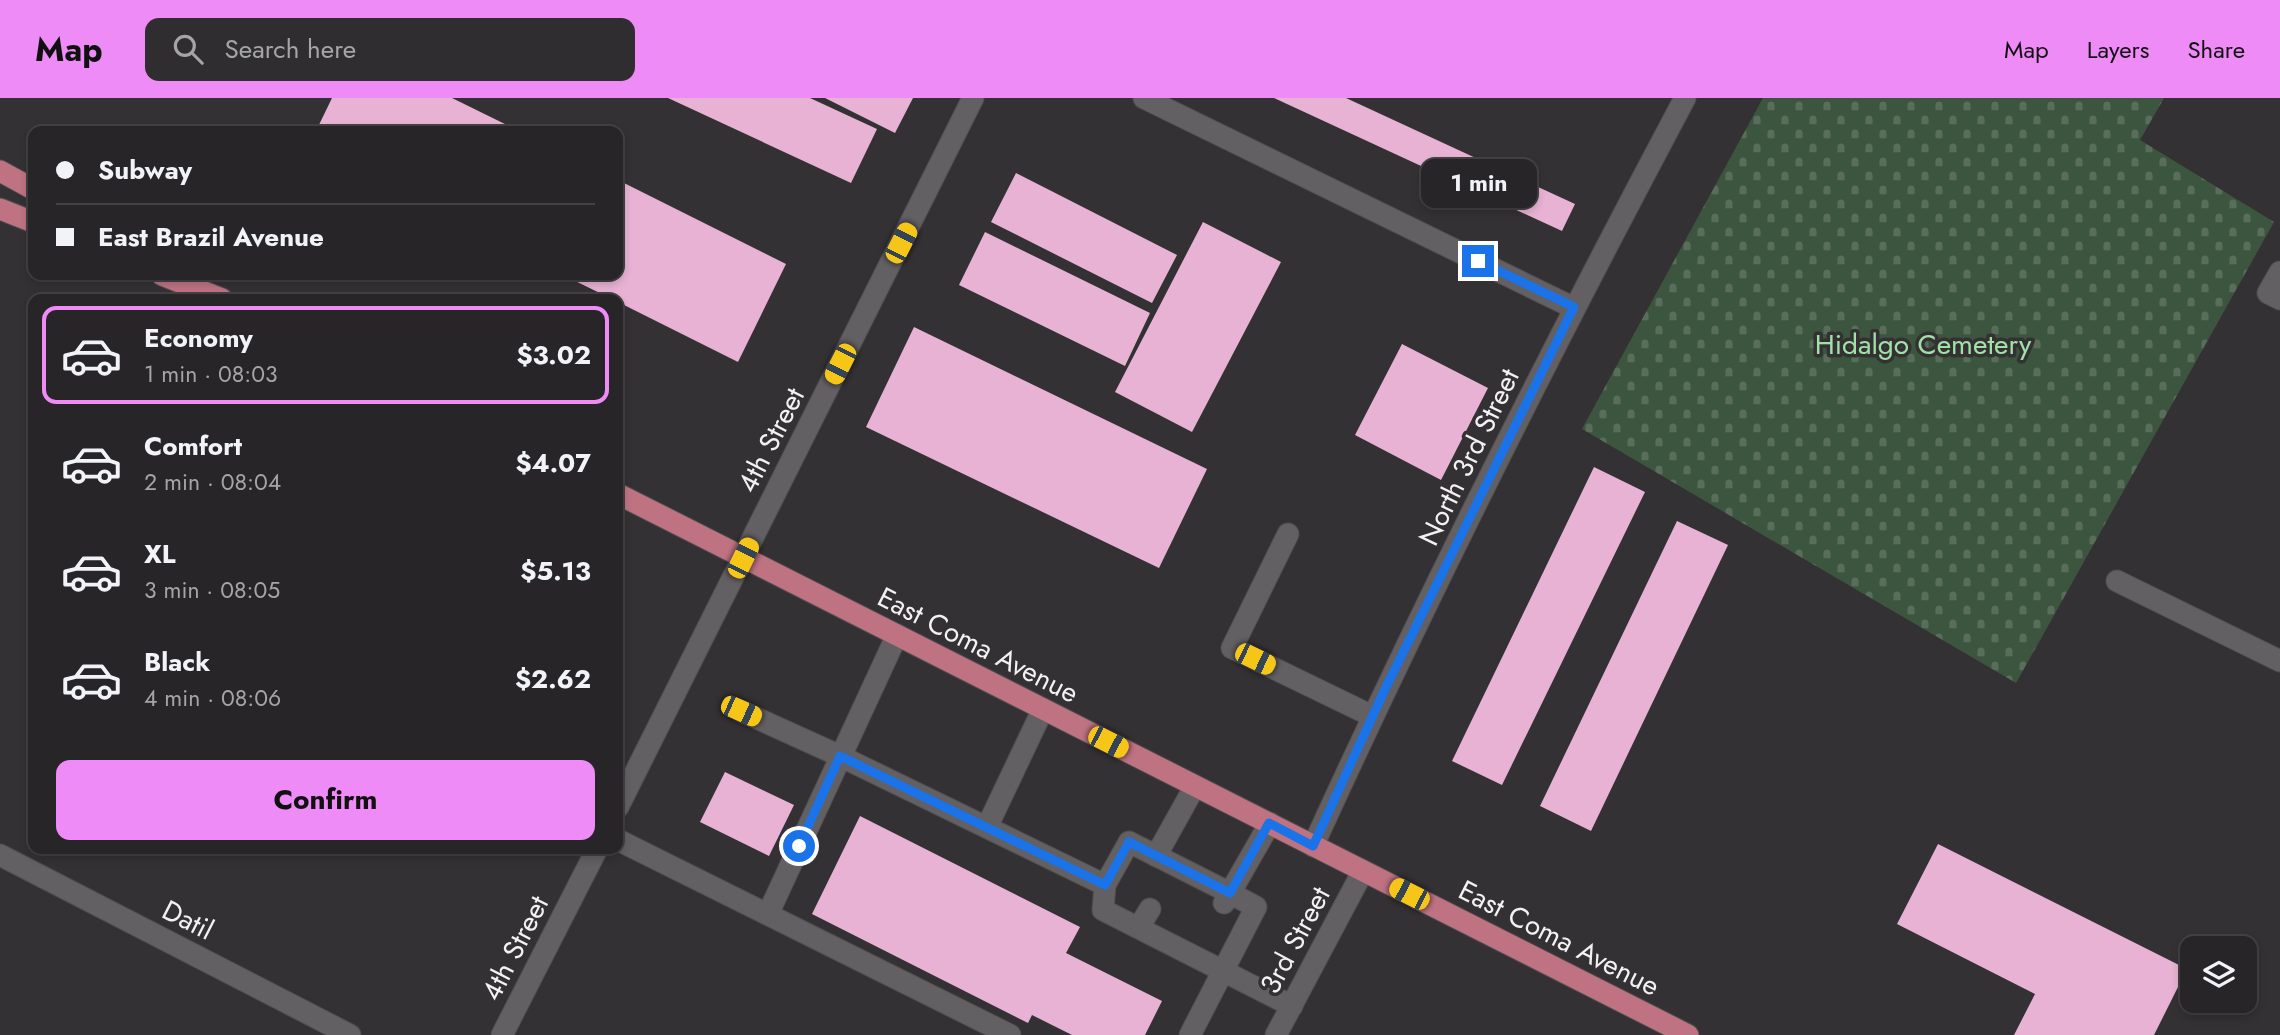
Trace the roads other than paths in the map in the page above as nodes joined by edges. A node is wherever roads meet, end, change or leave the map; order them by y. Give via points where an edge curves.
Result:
1 (973, 98) edge
2 (1144, 98) edge
3 (1685, 98) edge
4 (0, 171) edge
5 (28, 186) edge
6 (0, 209) edge
7 (28, 220) edge
8 (2280, 272) edge
9 (174, 280) edge
10 (200, 280) edge
11 (210, 294) edge
12 (226, 294) edge
13 (2280, 299) edge
14 (1574, 307) junction
15 (623, 497) edge
16 (1287, 534) dead end
17 (743, 558) junction
18 (2117, 581) dead end
19 (897, 635) junction
20 (2280, 662) edge
21 (1043, 709) junction
22 (741, 711) dead end
23 (1372, 716) junction
24 (840, 756) junction
25 (1195, 786) junction
26 (623, 797) edge
27 (1269, 823) junction
28 (987, 828) junction
29 (623, 842) edge
30 (1313, 846) junction
31 (594, 854) edge
32 (0, 855) edge
33 (1166, 864) junction
34 (1363, 871) junction
35 (1105, 885) junction
36 (1227, 898) junction
37 (768, 914) junction
38 (1225, 970) junction
39 (1292, 1006) junction
40 (350, 1035) edge
41 (502, 1035) edge
42 (1010, 1035) edge
43 (1190, 1035) edge
44 (1276, 1035) edge
45 (1688, 1035) edge

1 - 17 street, 4th Street
2 - 14 street
3 - 14 street, North 3rd Street
4 - 5 main road
6 - 7 main road
8 - 13 street via 2268,293
9 - 11 main road
10 - 12 main road
14 - 23 street, North 3rd Street
15 - 17 main road, East Coma Avenue
16 - 23 street via 1232,648
17 - 19 main road, East Coma Avenue
17 - 26 street, 4th Street
18 - 20 street
19 - 21 main road, East Coma Avenue
19 - 24 street
21 - 25 main road, East Coma Avenue
21 - 28 street
22 - 24 street
23 - 30 street, North 3rd Street
24 - 28 street
24 - 37 street
25 - 27 main road, East Coma Avenue
25 - 33 street
27 - 30 main road, East Coma Avenue
27 - 36 street
28 - 35 street
29 - 37 street
30 - 34 main road, East Coma Avenue
31 - 41 street, 4th Street
32 - 40 street, Datil
33 - 35 street via 1129,842
33 - 36 street
34 - 39 street, 3rd Street
34 - 45 main road, East Coma Avenue
35 - 38 street via 1103,910 1144,918 1200,946
36 - 38 street via 1256,907
37 - 42 street
38 - 39 street
38 - 43 street
39 - 44 street, 3rd Street

